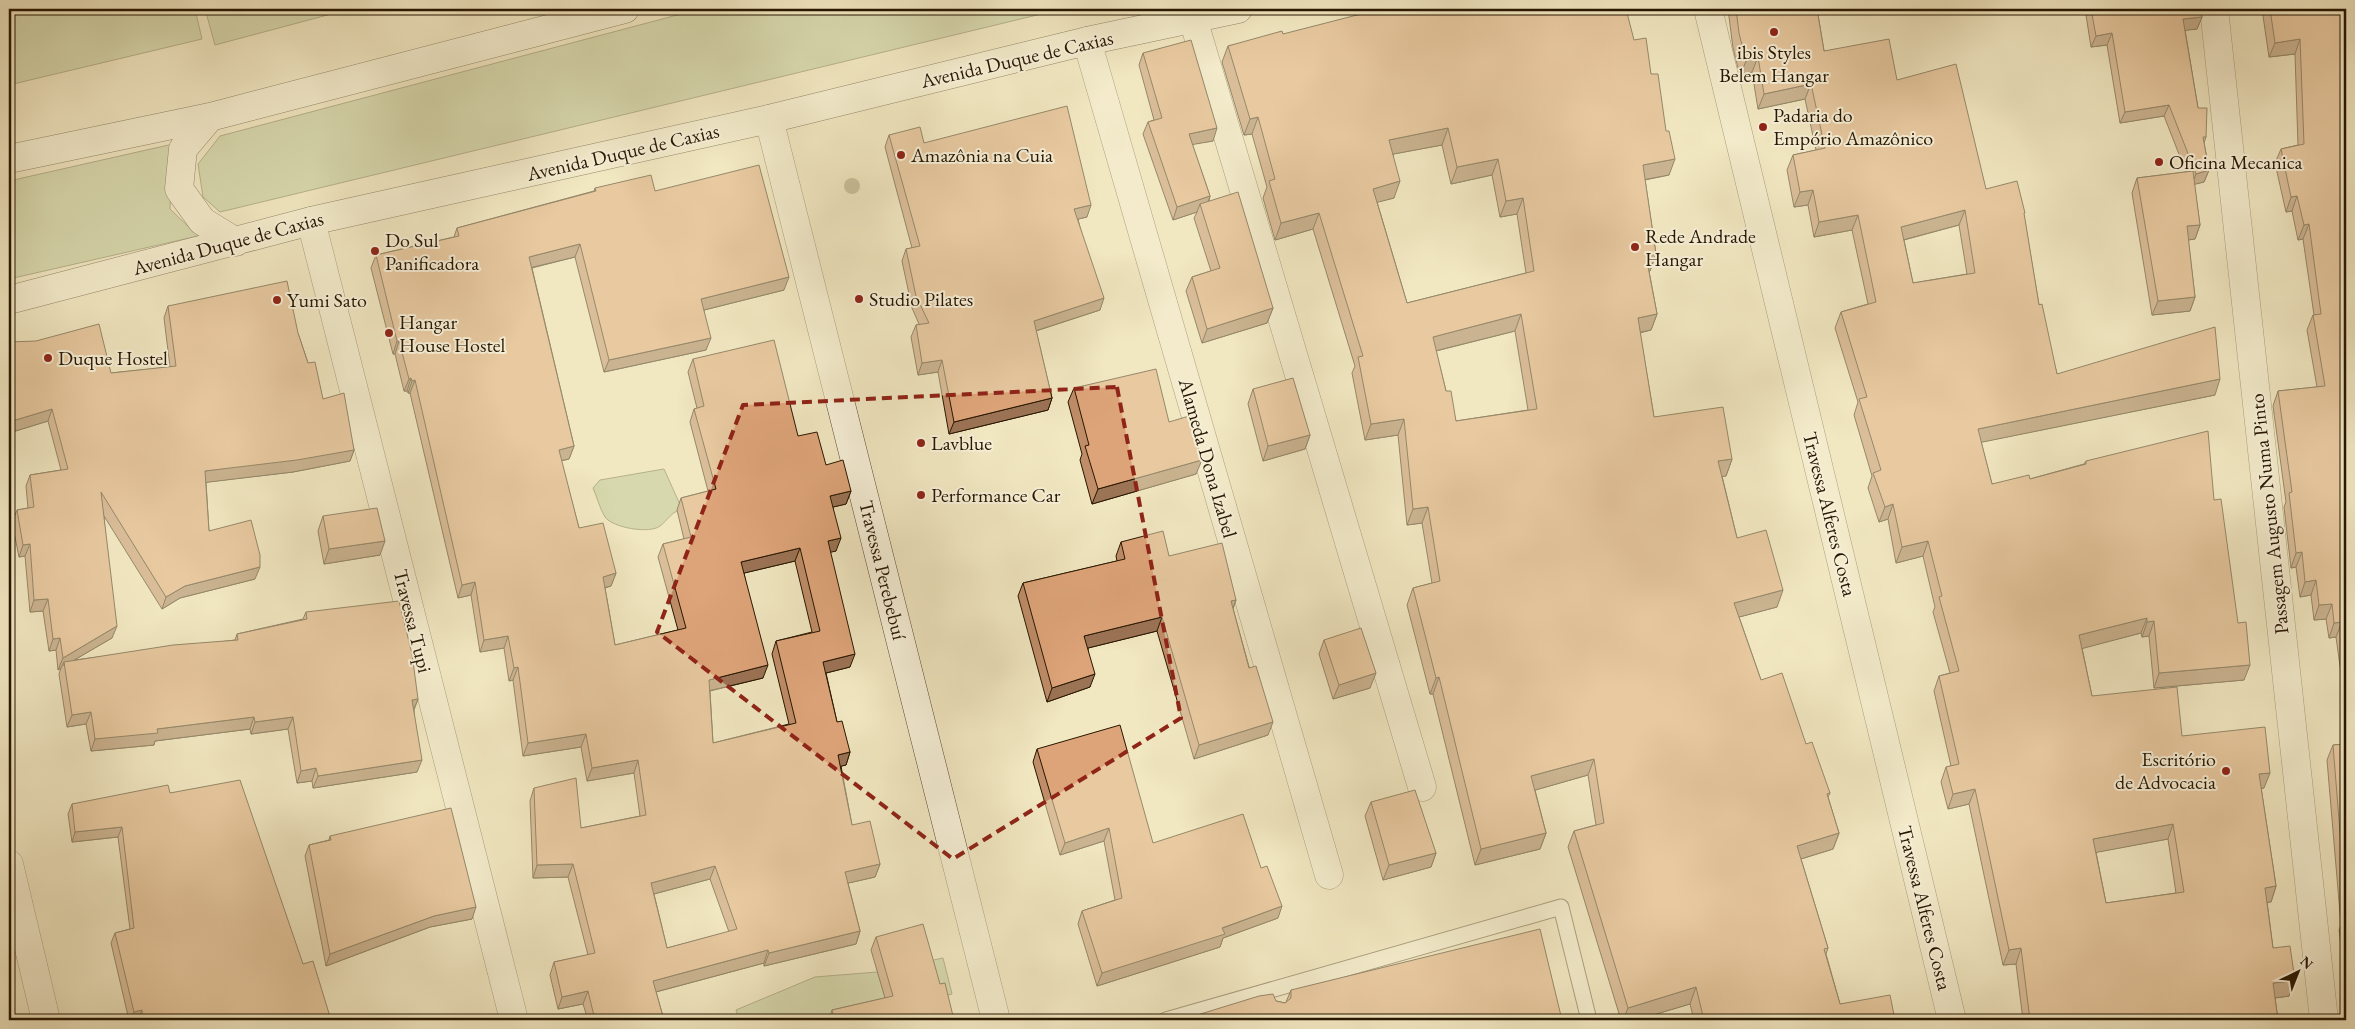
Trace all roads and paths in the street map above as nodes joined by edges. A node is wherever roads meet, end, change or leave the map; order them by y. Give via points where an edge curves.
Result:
1 (625, 9) edge
2 (1238, 9) edge
3 (1708, 9) edge
4 (2214, 9) edge
5 (1193, 19) junction
6 (1088, 41) junction
7 (210, 117) junction
8 (769, 119) junction
9 (9, 159) edge
10 (311, 221) junction
11 (236, 242) junction
12 (9, 300) edge
13 (1422, 786) dead end
14 (9, 864) edge
15 (1329, 875) dead end
16 (46, 1020) edge
17 (514, 1020) edge
18 (996, 1020) edge
19 (1166, 1020) edge
20 (1589, 1020) edge
21 (1952, 1020) edge
22 (2324, 1020) edge

1 - 7 street
2 - 5 street, Avenida Duque de Caxias
3 - 21 street, Travessa Alferes Costa
4 - 22 street, Passagem Augusto Numa Pinto
5 - 6 street, Avenida Duque de Caxias
5 - 13 street
6 - 8 street, Avenida Duque de Caxias
6 - 15 street, Alameda Dona Izabel
7 - 9 street
7 - 11 street via 183,149 179,189 202,221
8 - 10 street, Avenida Duque de Caxias
8 - 18 street, Travessa Perebebuí
10 - 11 street, Avenida Duque de Caxias
10 - 17 street, Travessa Tupi
11 - 12 street, Avenida Duque de Caxias
14 - 16 street
19 - 20 lane via 1267,998 1561,907

